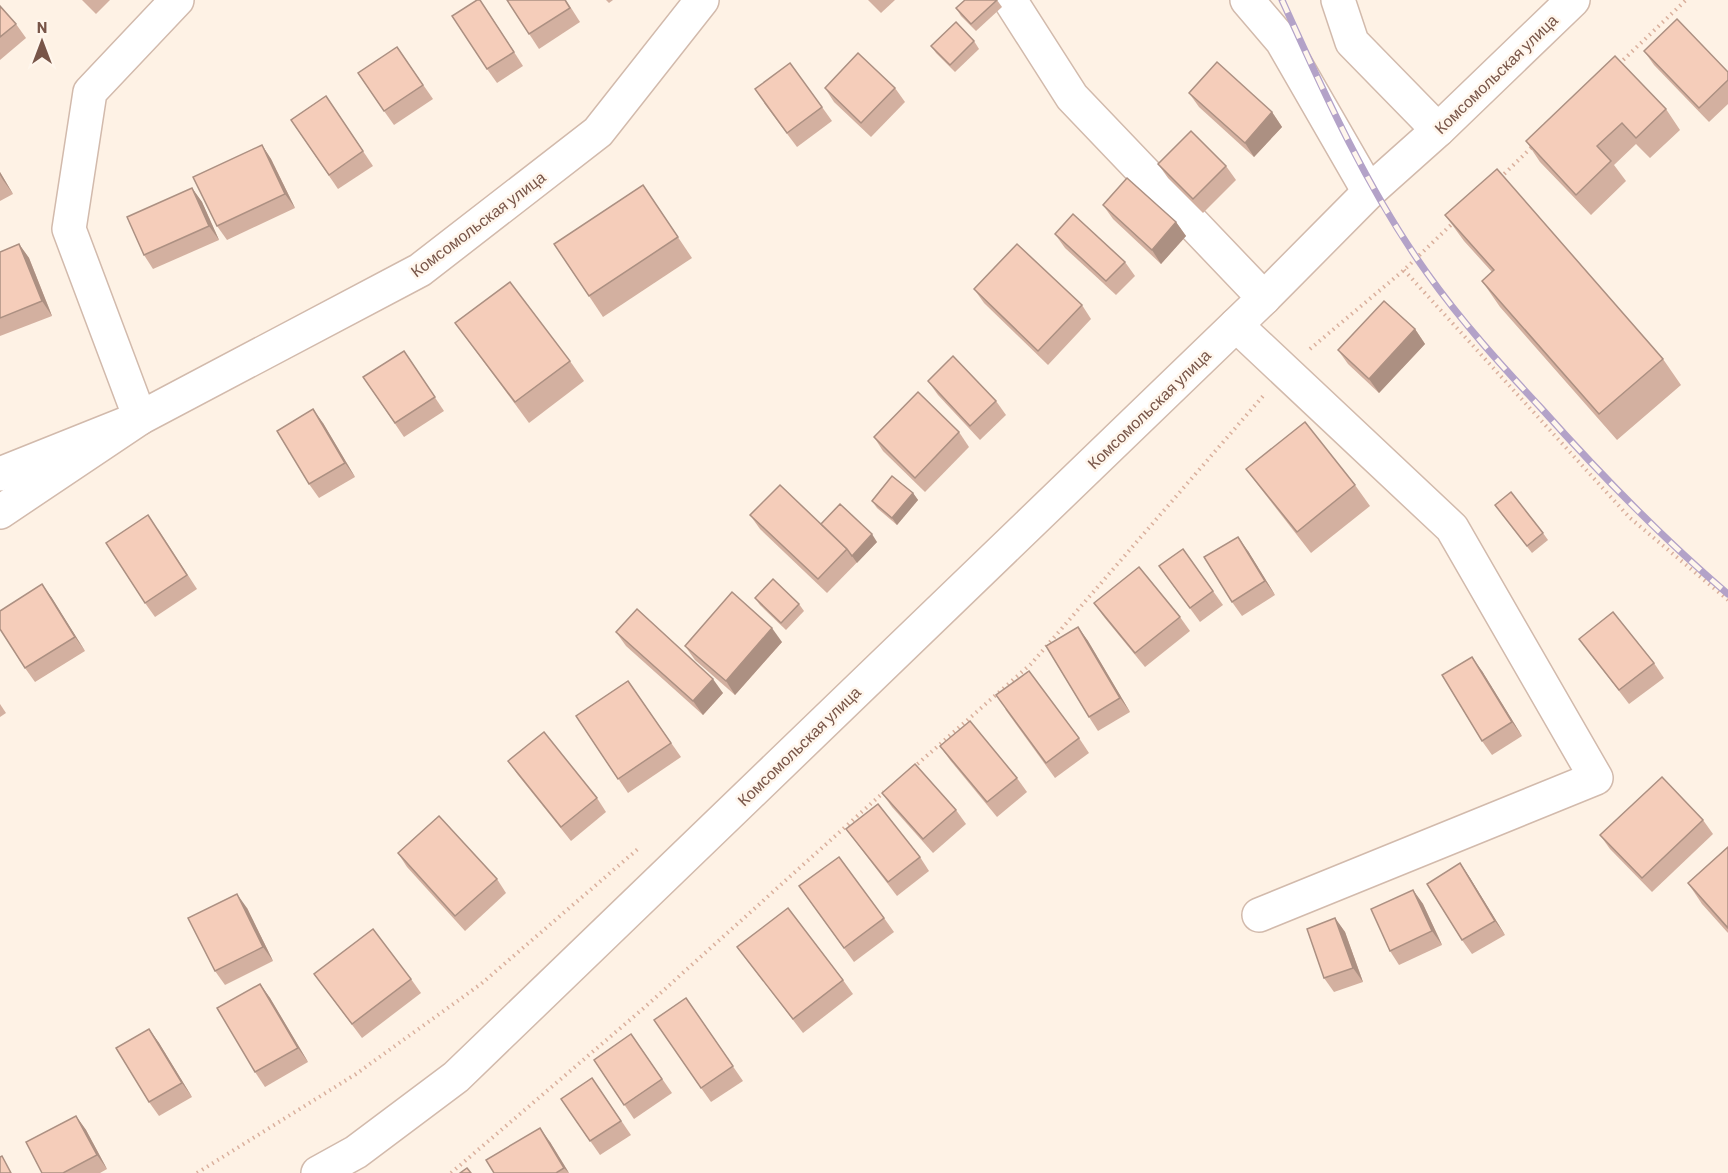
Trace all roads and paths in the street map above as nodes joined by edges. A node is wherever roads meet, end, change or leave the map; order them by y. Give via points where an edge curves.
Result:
1 (177, 0) edge
2 (702, 0) edge
3 (1011, 0) edge
4 (1247, 0) edge
5 (1338, 0) edge
6 (1573, 0) edge
7 (1686, 0) edge
8 (1617, 66) edge
9 (1438, 130) junction
10 (1540, 139) edge
11 (1497, 180) edge
12 (1369, 192) junction
13 (1463, 213) edge
14 (1404, 270) junction
15 (1264, 298) junction
16 (1236, 325) junction
17 (1284, 370) junction
18 (140, 418) junction
19 (0, 474) edge
20 (0, 512) edge
21 (1728, 600) edge
22 (909, 771) edge
23 (891, 786) edge
24 (648, 840) dead end
25 (1258, 915) dead end
26 (197, 1173) edge
27 (318, 1173) edge
28 (451, 1173) edge

1 - 18 street via 90,92 69,229
2 - 18 street, Комсомольская улица via 598,132 420,270
3 - 15 street via 1072,97
4 - 12 street via 1282,41
5 - 9 street via 1352,42
6 - 9 street, Комсомольская улица
7 - 8 path
9 - 12 street, Комсомольская улица
10 - 11 path
12 - 15 street, Комсомольская улица
13 - 14 path
14 - 17 path
14 - 21 path via 1630,518
15 - 16 street, Комсомольская улица
16 - 17 street
16 - 27 street, Комсомольская улица via 456,1077 356,1152
17 - 22 path via 1031,664
17 - 25 street via 1452,528 1596,778
18 - 19 street, Комсомольская улица
18 - 20 street, Комсомольская улица
23 - 28 path via 645,1007
24 - 26 path via 481,984 356,1074

